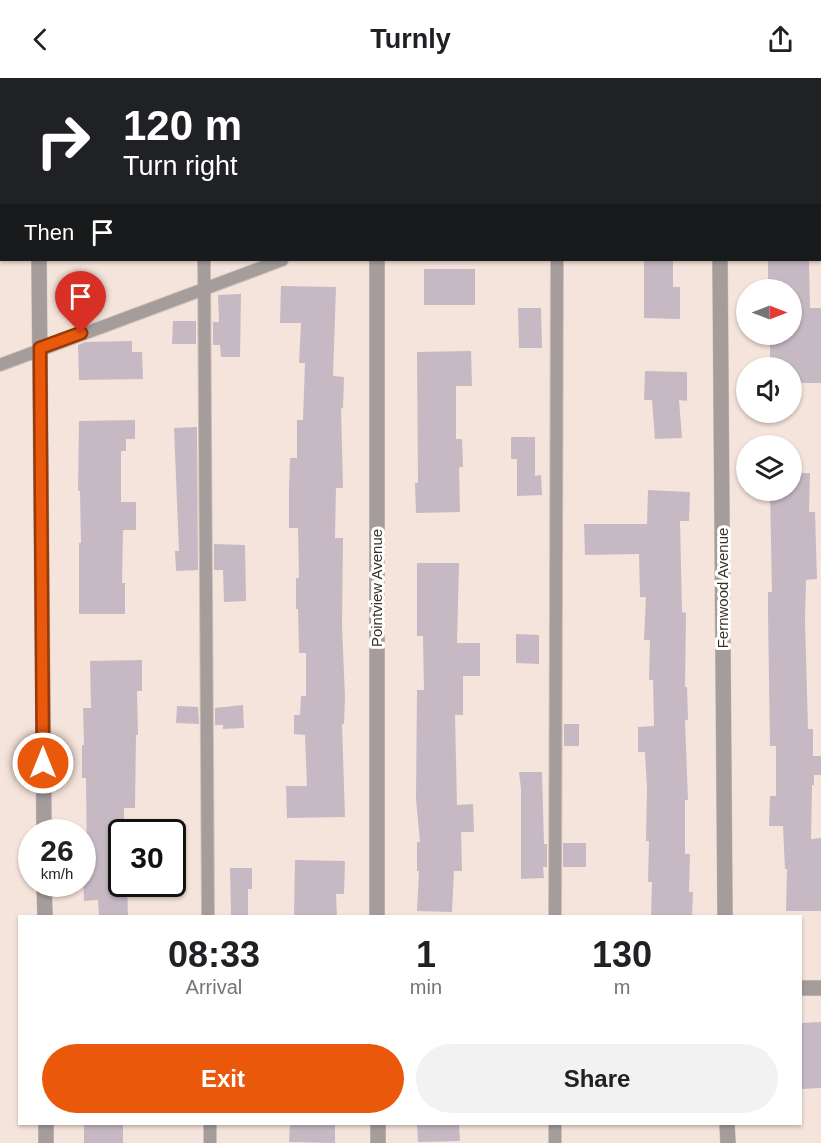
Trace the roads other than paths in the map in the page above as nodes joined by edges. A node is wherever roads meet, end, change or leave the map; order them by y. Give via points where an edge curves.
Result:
1 (39, 261) edge
2 (204, 261) edge
3 (279, 261) edge
4 (377, 261) edge
5 (556, 261) edge
6 (720, 261) edge
7 (204, 288) junction
8 (40, 348) junction
9 (0, 364) edge
10 (44, 819) edge
11 (44, 897) edge
12 (45, 915) edge
13 (208, 915) edge
14 (377, 915) edge
15 (555, 915) edge
16 (725, 915) edge
17 (802, 988) edge
18 (821, 988) edge
19 (46, 1125) edge
20 (210, 1125) edge
21 (378, 1125) edge
22 (555, 1125) edge
23 (727, 1125) edge
24 (46, 1143) edge
25 (210, 1143) edge
26 (378, 1143) edge
27 (555, 1143) edge
28 (728, 1143) edge

1 - 8 street
2 - 7 lane
3 - 7 lane
4 - 14 street, Pointview Avenue
5 - 15 lane
6 - 16 street, Fernwood Avenue
7 - 8 lane
7 - 13 lane
8 - 9 lane
8 - 10 street
11 - 12 street
17 - 18 street
19 - 24 street
20 - 25 lane
21 - 26 street
22 - 27 lane
23 - 28 street

